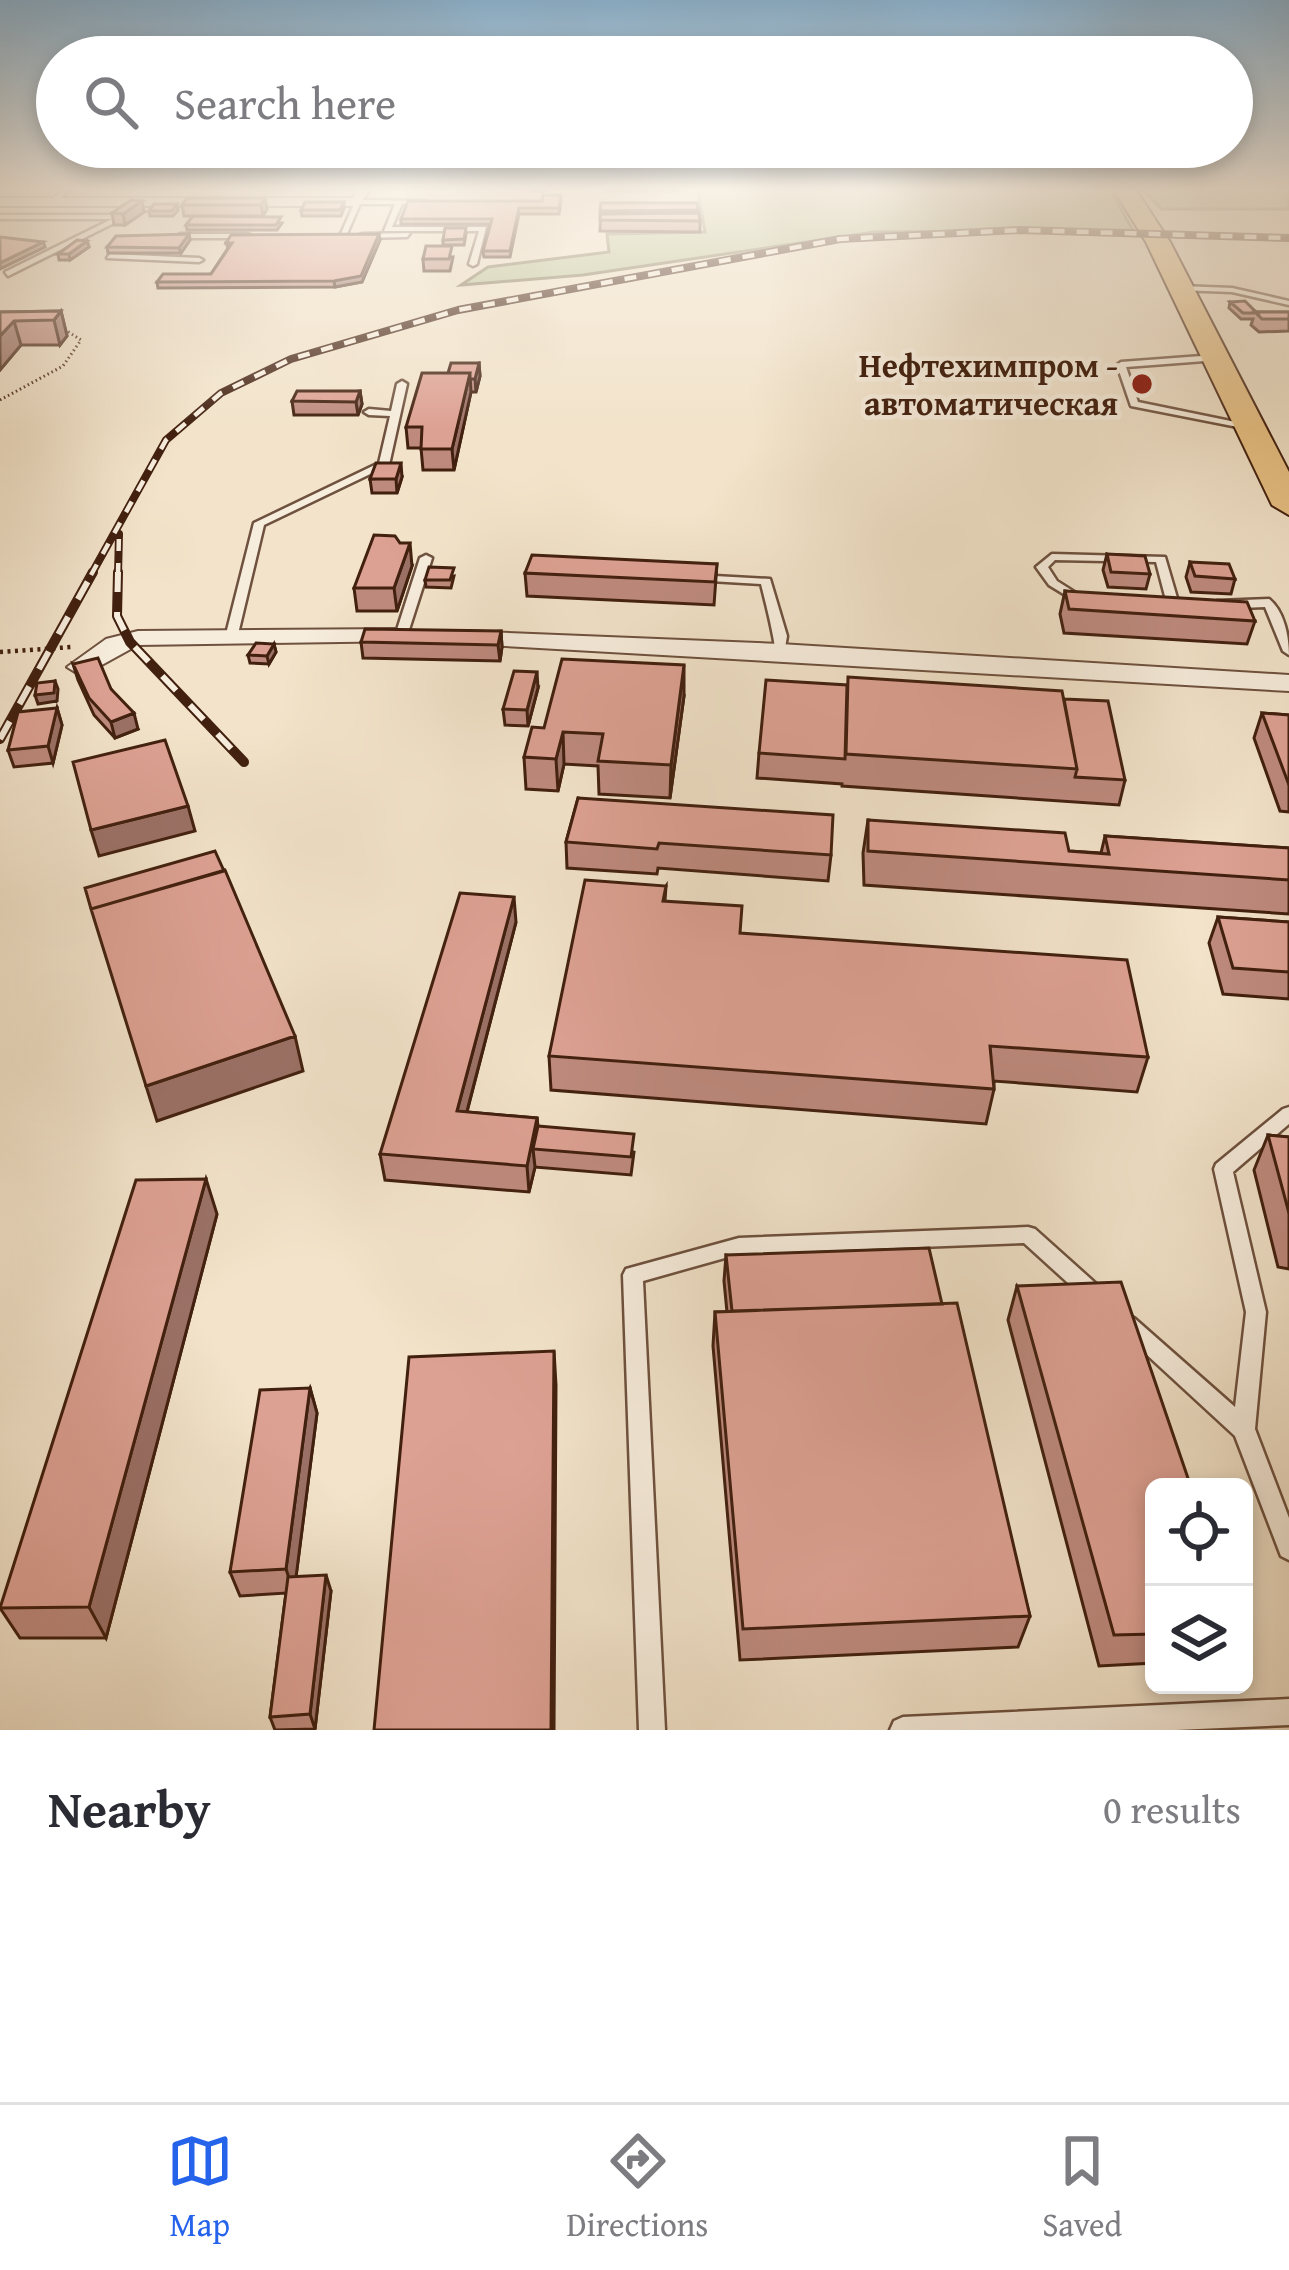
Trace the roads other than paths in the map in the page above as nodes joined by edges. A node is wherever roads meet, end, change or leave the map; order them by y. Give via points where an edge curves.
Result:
1 (21, 268) edge
2 (194, 268) edge
3 (1169, 268) edge
4 (8, 274) dead end
5 (189, 277) edge
6 (1181, 288) junction
7 (1288, 302) edge
8 (1215, 358) junction
9 (401, 384) dead end
10 (369, 412) dead end
11 (395, 414) junction
12 (1250, 428) junction
13 (1289, 505) edge
14 (426, 558) dead end
15 (678, 577) edge
16 (1094, 601) edge
17 (1154, 605) edge
18 (1190, 607) edge
19 (1206, 608) edge
20 (1175, 611) junction
21 (232, 634) junction
22 (401, 635) junction
23 (780, 651) junction
24 (1289, 651) edge
25 (80, 667) edge
26 (1289, 683) edge
27 (1289, 1114) edge
28 (1244, 1429) junction
29 (1289, 1548) edge
30 (1289, 1712) edge
31 (1070, 1726) edge
32 (652, 1730) edge
33 (903, 1730) edge

1 - 4 lane
2 - 5 lane
3 - 6 main road
6 - 7 lane
6 - 8 main road
8 - 12 main road
8 - 12 lane via 1121,365 1134,404
9 - 11 lane
10 - 11 lane
11 - 21 lane via 384,465 259,523
12 - 13 main road
14 - 22 lane
15 - 23 lane via 766,581
16 - 20 lane via 1074,600 1042,567 1072,554 1161,559
17 - 20 lane
18 - 20 lane
19 - 24 lane via 1269,603
21 - 22 street
21 - 25 street via 115,644
22 - 23 street
23 - 26 street
27 - 28 lane via 1223,1169 1256,1312
28 - 29 lane
28 - 32 lane via 1028,1235 739,1246 634,1275
30 - 31 lane
31 - 33 lane

